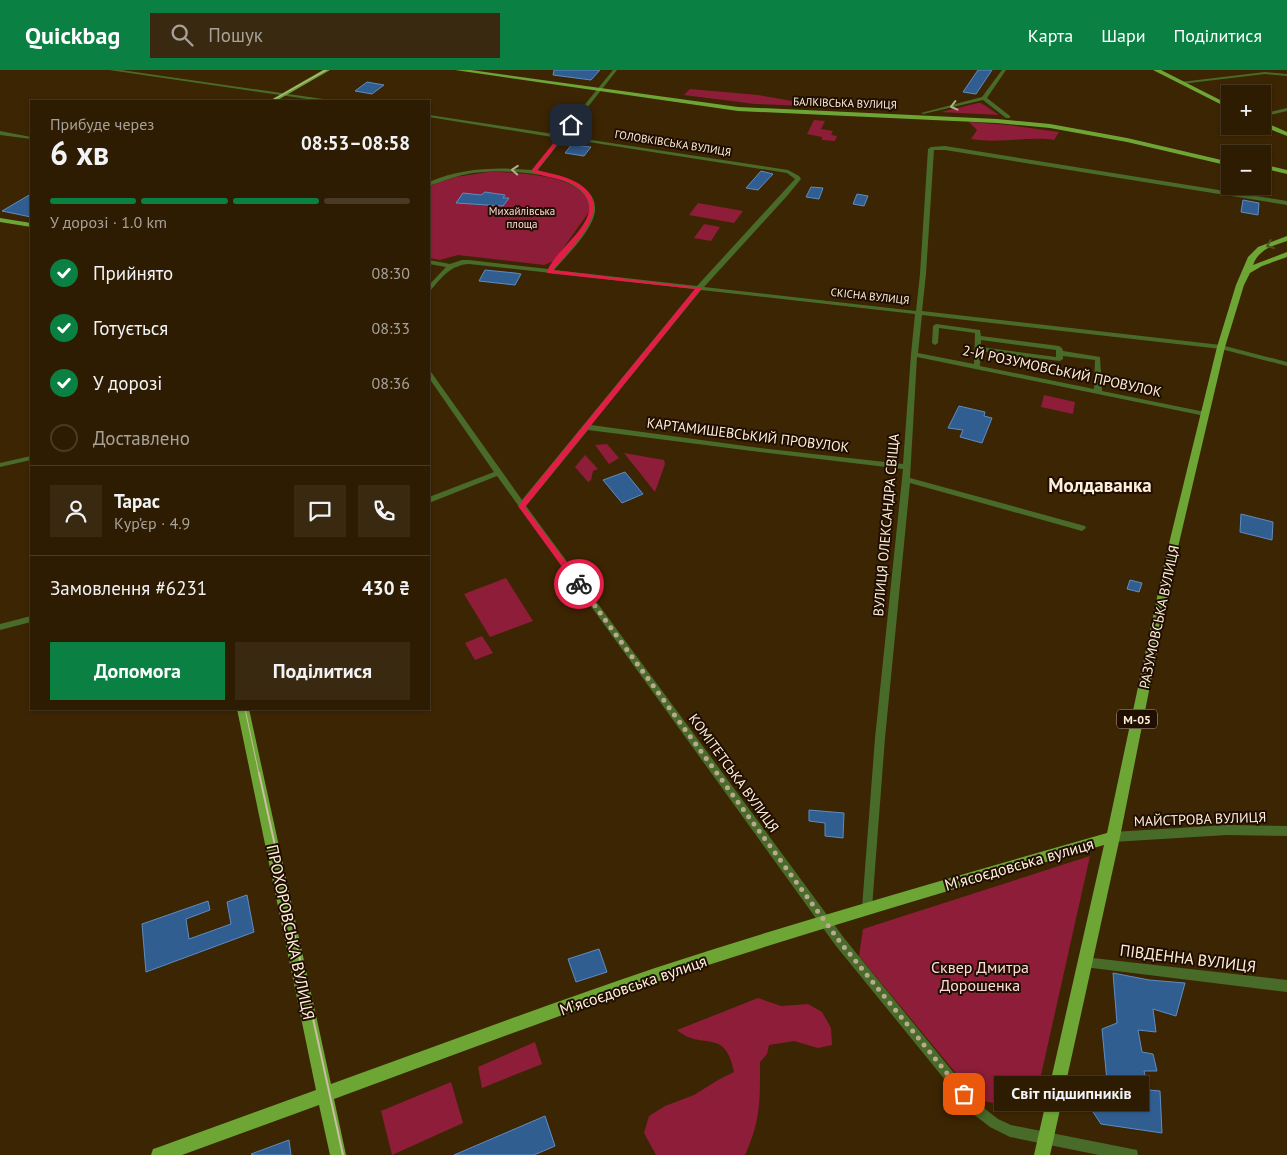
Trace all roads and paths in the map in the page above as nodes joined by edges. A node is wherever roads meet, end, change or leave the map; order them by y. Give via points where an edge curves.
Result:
1 (111, 70) edge
2 (327, 70) edge
3 (458, 70) edge
4 (486, 70) edge
5 (615, 70) edge
6 (1004, 70) edge
7 (1156, 70) edge
8 (1287, 75) edge
9 (1181, 83) junction
10 (600, 87) junction
11 (284, 94) junction
12 (984, 98) junction
13 (274, 100) edge
14 (323, 100) edge
15 (1221, 103) edge
16 (1287, 108) edge
17 (923, 113) junction
18 (1271, 113) edge
19 (430, 116) edge
20 (1008, 117) junction
21 (1271, 127) edge
22 (0, 133) edge
23 (1287, 134) edge
24 (563, 136) junction
25 (30, 138) edge
26 (934, 148) joint
27 (1221, 156) edge
28 (1221, 162) edge
29 (1271, 168) edge
30 (534, 171) junction
31 (1287, 172) edge
32 (1271, 174) edge
33 (1287, 178) edge
34 (430, 184) edge
35 (1287, 203) edge
36 (0, 220) edge
37 (30, 225) edge
38 (1287, 238) edge
39 (1287, 254) edge
40 (430, 262) edge
41 (449, 266) junction
42 (549, 272) junction
43 (1247, 272) junction
44 (430, 288) edge
45 (699, 288) junction
46 (919, 312) junction
47 (978, 338) junction
48 (935, 343) dead end
49 (1221, 347) junction
50 (978, 349) junction
51 (1059, 353) junction
52 (914, 354) junction
53 (1287, 364) edge
54 (977, 366) junction
55 (430, 374) edge
56 (1098, 391) junction
57 (1206, 414) junction
58 (586, 427) junction
59 (30, 458) edge
60 (0, 465) edge
61 (906, 467) junction
62 (498, 473) junction
63 (906, 479) junction
64 (430, 500) edge
65 (522, 506) junction
66 (1082, 528) dead end
67 (30, 619) edge
68 (0, 627) edge
69 (243, 710) edge
70 (1287, 831) edge
71 (1114, 837) junction
72 (867, 908) junction
73 (824, 921) junction
74 (1084, 962) junction
75 (1287, 986) edge
76 (326, 1094) junction
77 (1043, 1147) edge
78 (160, 1155) edge
79 (338, 1155) edge
80 (1132, 1155) edge

1 - 11 street
2 - 11 main road
3 - 10 main road, БАЛКІВСЬКА ВУЛИЦЯ
4 - 10 main road, БАЛКІВСЬКА ВУЛИЦЯ
5 - 10 street
6 - 12 street
7 - 9 main road
8 - 9 street via 1265,73
9 - 15 main road
10 - 17 main road, БАЛКІВСЬКА ВУЛИЦЯ via 748,105
10 - 24 street
10 - 28 main road, БАЛКІВСЬКА ВУЛИЦЯ via 702,105 765,111 1050,126
11 - 13 main road
11 - 14 street
12 -> 17 street
12 - 20 street
16 - 18 street
17 - 20 main road, БАЛКІВСЬКА ВУЛИЦЯ
19 - 24 street, ГОЛОВКІВСЬКА ВУЛИЦЯ
20 - 27 main road, БАЛКІВСЬКА ВУЛИЦЯ via 1107,130
21 - 23 main road
22 - 25 street
24 - 30 street
24 - 45 street, ГОЛОВКІВСЬКА ВУЛИЦЯ via 796,174 798,179
26 - 35 street
26 - 46 street, ВУЛИЦЯ ОЛЕКСАНДРА СВІЩА via 930,151
29 - 31 main road
30 -> 34 street via 482,170
30 - 42 street via 577,184 591,202 592,213 587,224
32 - 33 main road
36 - 37 main road
38 -> 43 main road, РАЗУМОВСЬКА ВУЛИЦЯ via 1253,253
39 - 43 main road
40 - 41 street
41 - 42 street, CКІСНА ВУЛИЦЯ via 459,262
41 - 44 street
42 - 45 street, CКІСНА ВУЛИЦЯ
43 - 49 main road, РАЗУМОВСЬКА ВУЛИЦЯ / М-05
45 - 46 street, CКІСНА ВУЛИЦЯ
45 - 58 street
46 - 49 street, CКІСНА ВУЛИЦЯ
46 - 52 street, ВУЛИЦЯ ОЛЕКСАНДРА СВІЩА
47 - 48 street via 978,331 936,326
47 - 50 street
47 - 51 street via 1059,348
49 - 53 street, CКІСНА ВУЛИЦЯ
49 - 57 main road, РАЗУМОВСЬКА ВУЛИЦЯ / М-05
50 - 51 street via 1060,359
50 - 54 street
51 - 56 street via 1098,358
52 - 54 street, 2-Й РОЗУМОВСЬКИЙ ПРОВУЛОК
52 - 61 street, ВУЛИЦЯ ОЛЕКСАНДРА СВІЩА
54 - 56 street, 2-Й РОЗУМОВСЬКИЙ ПРОВУЛОК
55 - 62 street, КОМІТЕТСЬКА ВУЛИЦЯ
56 - 57 street, 2-Й РОЗУМОВСЬКИЙ ПРОВУЛОК
57 - 71 main road, РАЗУМОВСЬКА ВУЛИЦЯ / М-05 via 1170,560
58 - 61 street, КАРТАМИШЕВСЬКИЙ ПРОВУЛОК
58 - 65 street
59 - 60 street
61 - 63 street, ВУЛИЦЯ ОЛЕКСАНДРА СВІЩА
62 - 64 street
62 - 65 street, КОМІТЕТСЬКА ВУЛИЦЯ
63 - 66 street
63 - 72 street, ВУЛИЦЯ ОЛЕКСАНДРА СВІЩА
65 - 73 street, КОМІТЕТСЬКА ВУЛИЦЯ
67 - 68 street
69 - 76 main road, ПРОХОРОВСЬКА ВУЛИЦЯ
70 - 71 street, МАЙСТРОВА ВУЛИЦЯ via 1197,831
71 - 72 main road, Мʼясоєдовська вулиця
71 - 74 main road, РАЗУМОВСЬКА ВУЛИЦЯ / М-05
72 - 73 main road, Мʼясоєдовська вулиця
73 - 76 main road, Мʼясоєдовська вулиця via 654,976
73 - 77 street via 976,1109 994,1123
74 - 75 street, ПІВДЕННА ВУЛИЦЯ
74 - 77 main road, РАЗУМОВСЬКА ВУЛИЦЯ / М-05
76 - 78 main road, Мʼясоєдовська вулиця
76 - 79 main road, ПРОХОРОВСЬКА ВУЛИЦЯ
77 - 80 street

